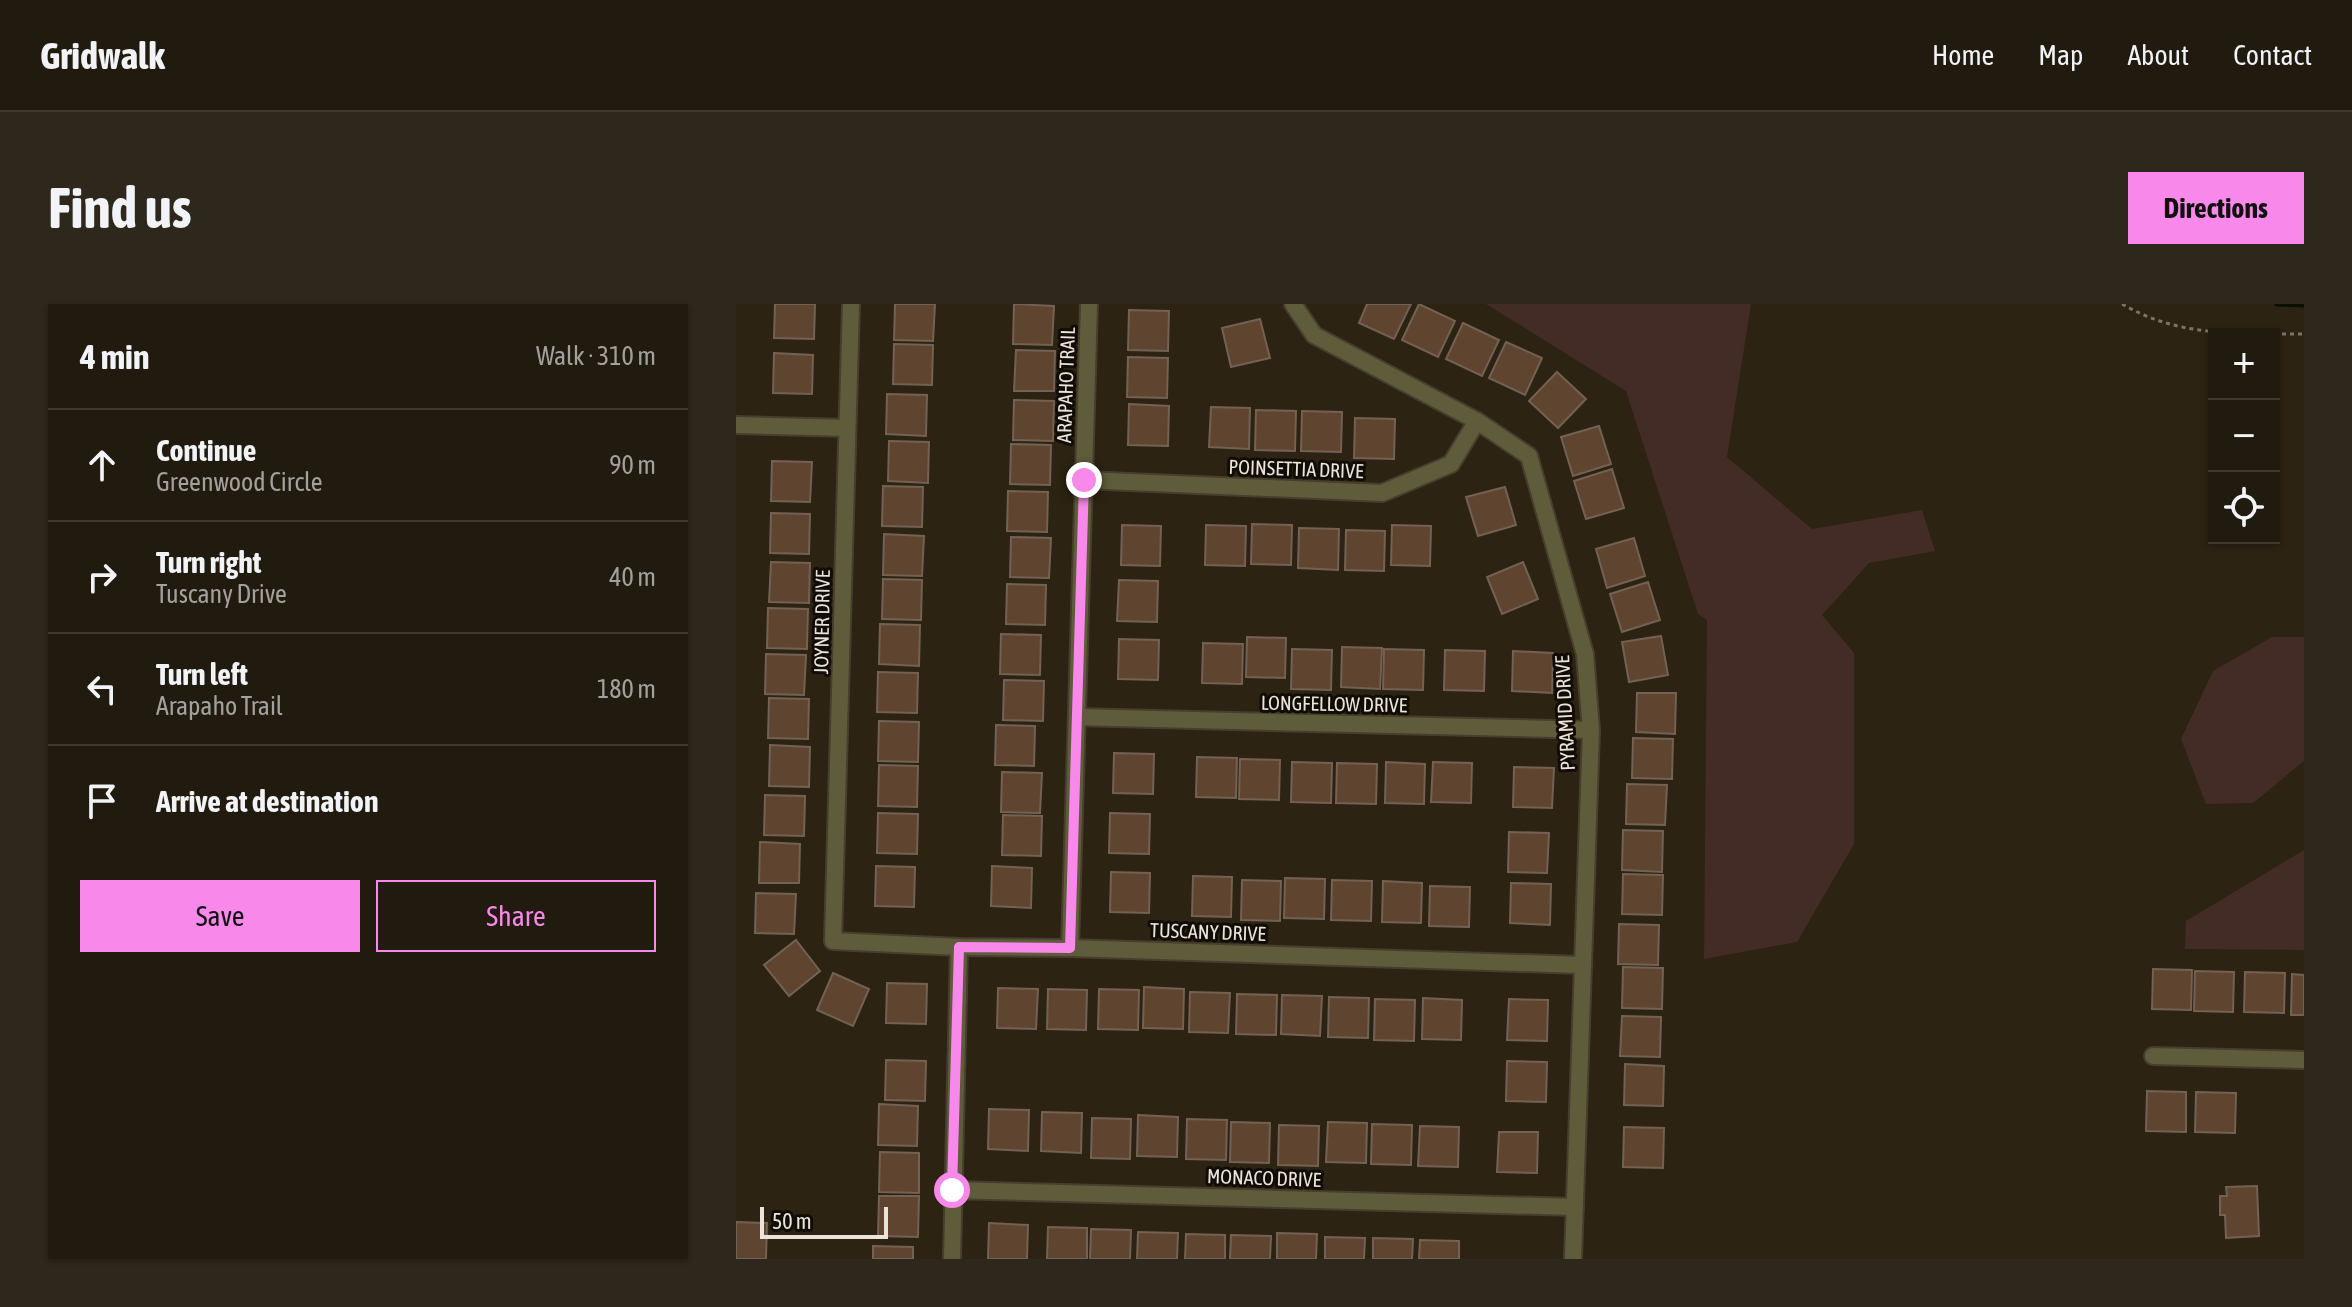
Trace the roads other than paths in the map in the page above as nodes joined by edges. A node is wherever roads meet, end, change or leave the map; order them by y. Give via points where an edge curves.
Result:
1 (851, 304) edge
2 (1089, 304) edge
3 (1293, 304) edge
4 (1477, 421) junction
5 (736, 425) edge
6 (847, 428) junction
7 (1084, 480) junction
8 (1077, 717) junction
9 (1591, 730) junction
10 (833, 941) joint
11 (959, 947) junction
12 (1070, 948) junction
13 (1581, 965) junction
14 (2153, 1056) dead end
15 (2304, 1060) edge
16 (952, 1190) junction
17 (1575, 1207) junction
18 (952, 1259) edge
19 (1573, 1259) edge

1 - 6 street, JOYNER DRIVE
2 - 7 street, ARAPAHO TRAIL
3 - 4 street, PYRAMID DRIVE via 1314,335
4 - 7 street, POINSETTIA DRIVE via 1451,464 1382,493
4 - 9 street, PYRAMID DRIVE via 1529,456 1585,654
5 - 6 street
6 - 10 street, JOYNER DRIVE
7 - 8 street, ARAPAHO TRAIL
8 - 9 street, LONGFELLOW DRIVE
8 - 12 street, ARAPAHO TRAIL
9 - 13 street, PYRAMID DRIVE
10 - 11 street, TUSCANY DRIVE
11 - 12 street, TUSCANY DRIVE
11 - 16 street
12 - 13 street, TUSCANY DRIVE
13 - 17 street, PYRAMID DRIVE
14 - 15 street
16 - 17 street, MONACO DRIVE
16 - 18 street
17 - 19 street, PYRAMID DRIVE

